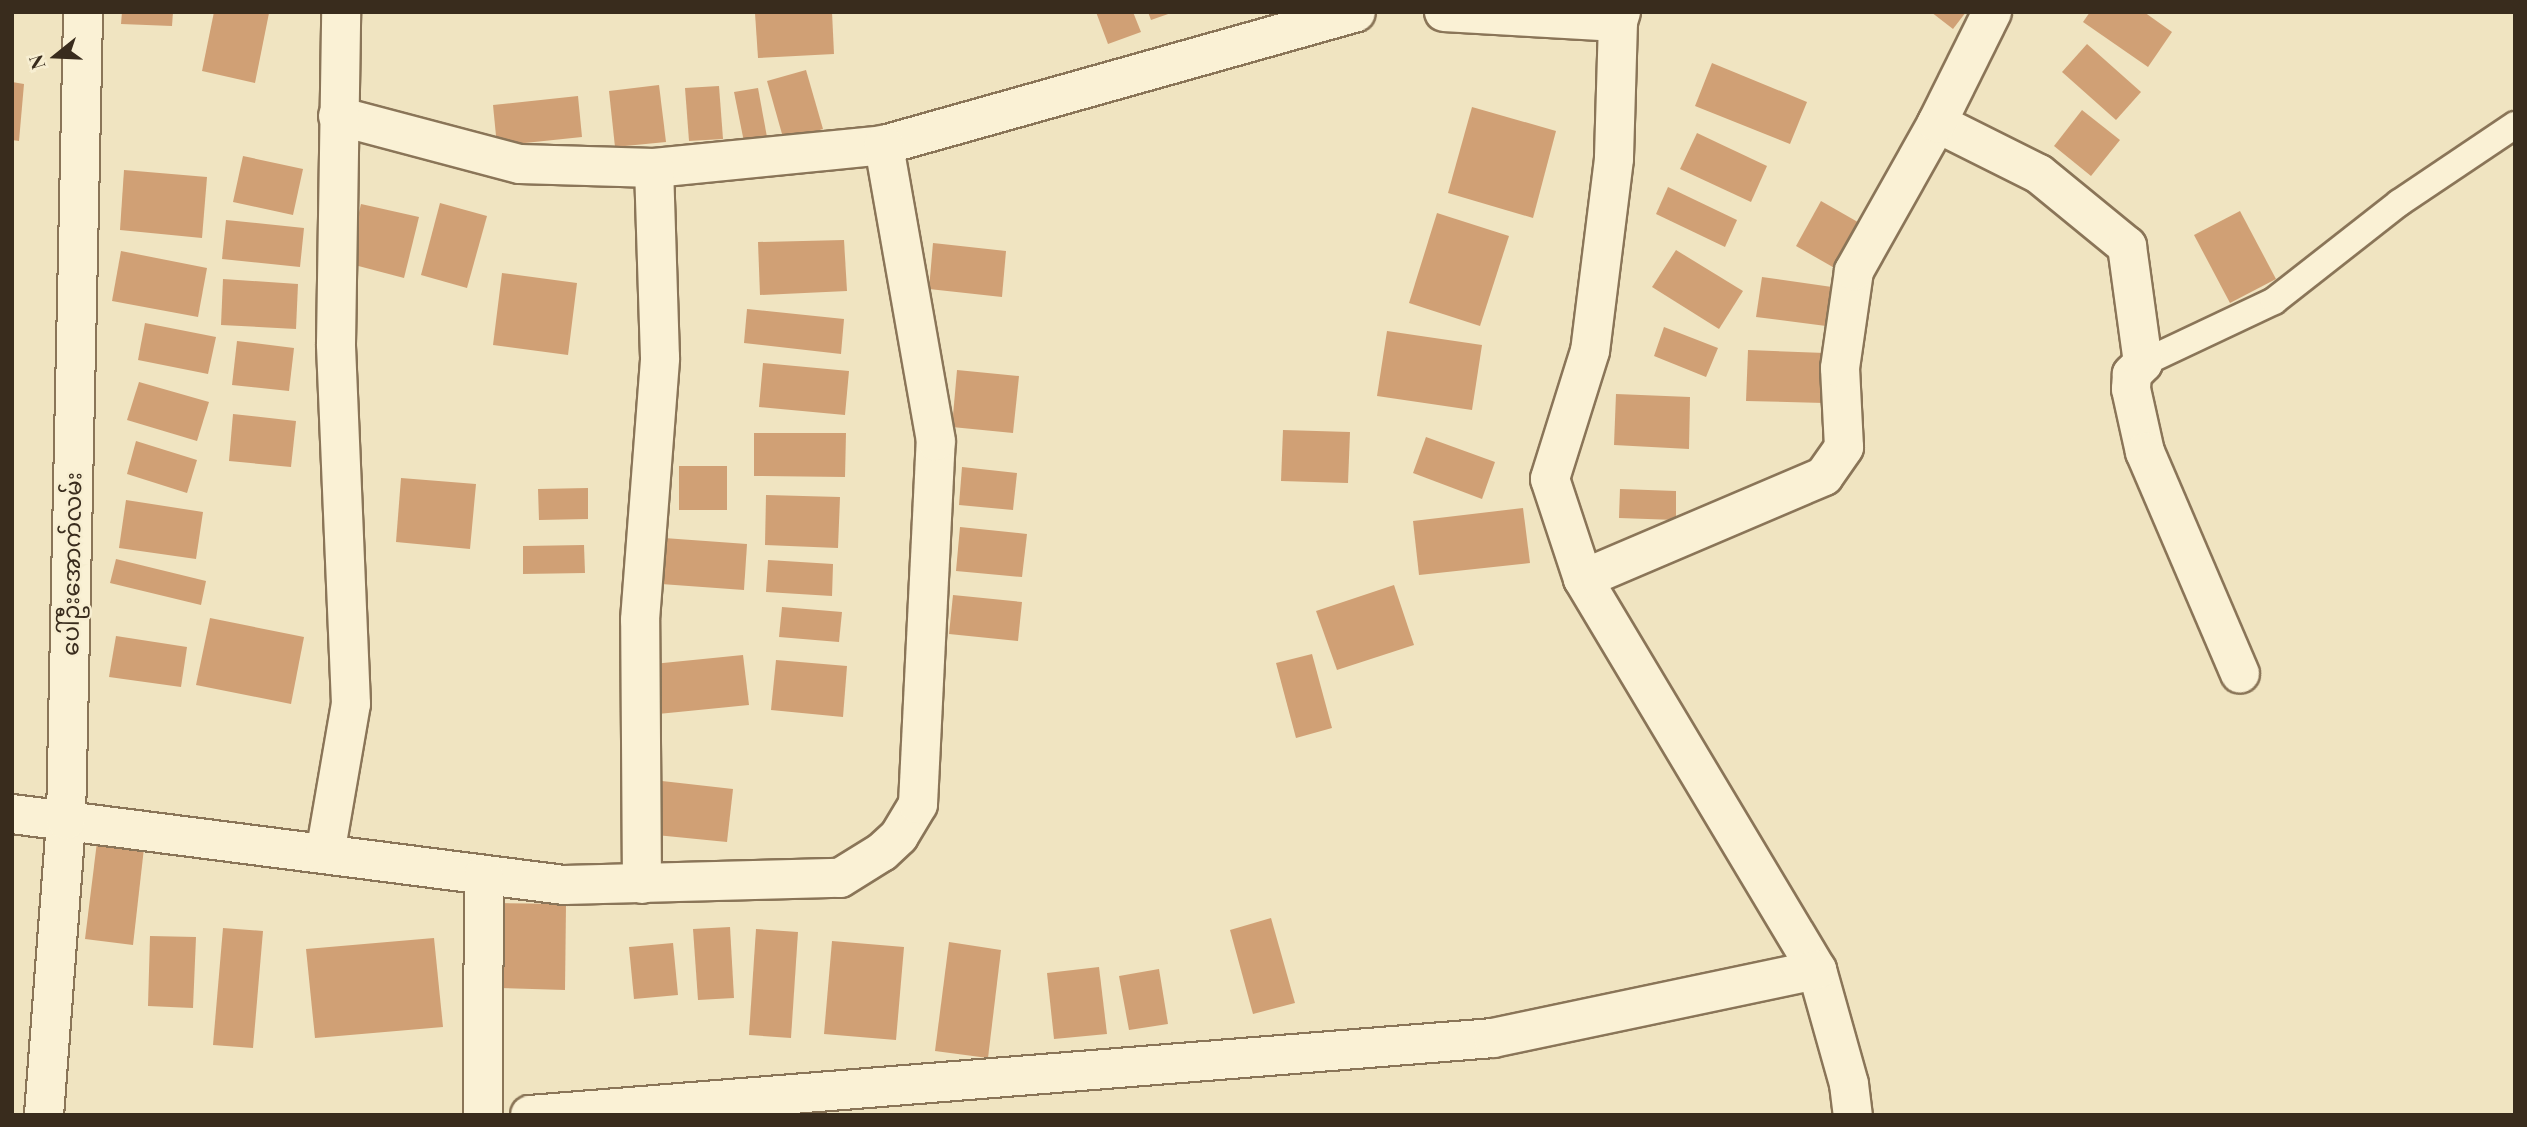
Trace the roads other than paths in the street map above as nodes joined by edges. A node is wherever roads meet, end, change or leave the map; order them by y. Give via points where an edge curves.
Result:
1 (83, 12) edge
2 (341, 12) edge
3 (1356, 12) edge
4 (1444, 12) edge
5 (1992, 12) edge
6 (1620, 17) edge
7 (338, 116) junction
8 (1937, 123) junction
9 (2515, 125) edge
10 (884, 145) junction
11 (654, 168) junction
12 (2143, 363) junction
13 (1583, 579) junction
14 (2240, 674) dead end
15 (12, 814) edge
16 (66, 820) junction
17 (326, 854) junction
18 (484, 875) junction
19 (642, 884) junction
20 (1817, 971) junction
21 (34, 1098) edge
22 (483, 1115) edge
23 (530, 1115) edge
24 (1853, 1115) edge

1 - 16 street, ပေါ်ဦးအောက်လမ်း
2 - 7 street
3 - 10 street
4 - 6 street
5 - 8 street
6 - 13 street via 1614,159 1590,351 1550,479
7 - 11 street via 520,164
7 - 17 street via 336,344 351,705
8 - 12 street via 2039,174 2127,246
8 - 13 street via 1854,271 1840,368 1844,447 1824,476
9 - 12 lane via 2399,203 2274,301
10 - 11 street
10 - 19 street via 936,441 918,804 900,836 840,878
11 - 19 street via 660,358 640,620
12 - 14 street via 2132,374 2131,389 2145,452
13 - 20 street
15 - 16 street
16 - 17 street
16 - 21 street, ပေါ်ဦးအောက်လမ်း
17 - 18 street
18 - 19 street via 564,886
18 - 22 street
20 - 23 street via 1493,1038
20 - 24 street via 1849,1084

